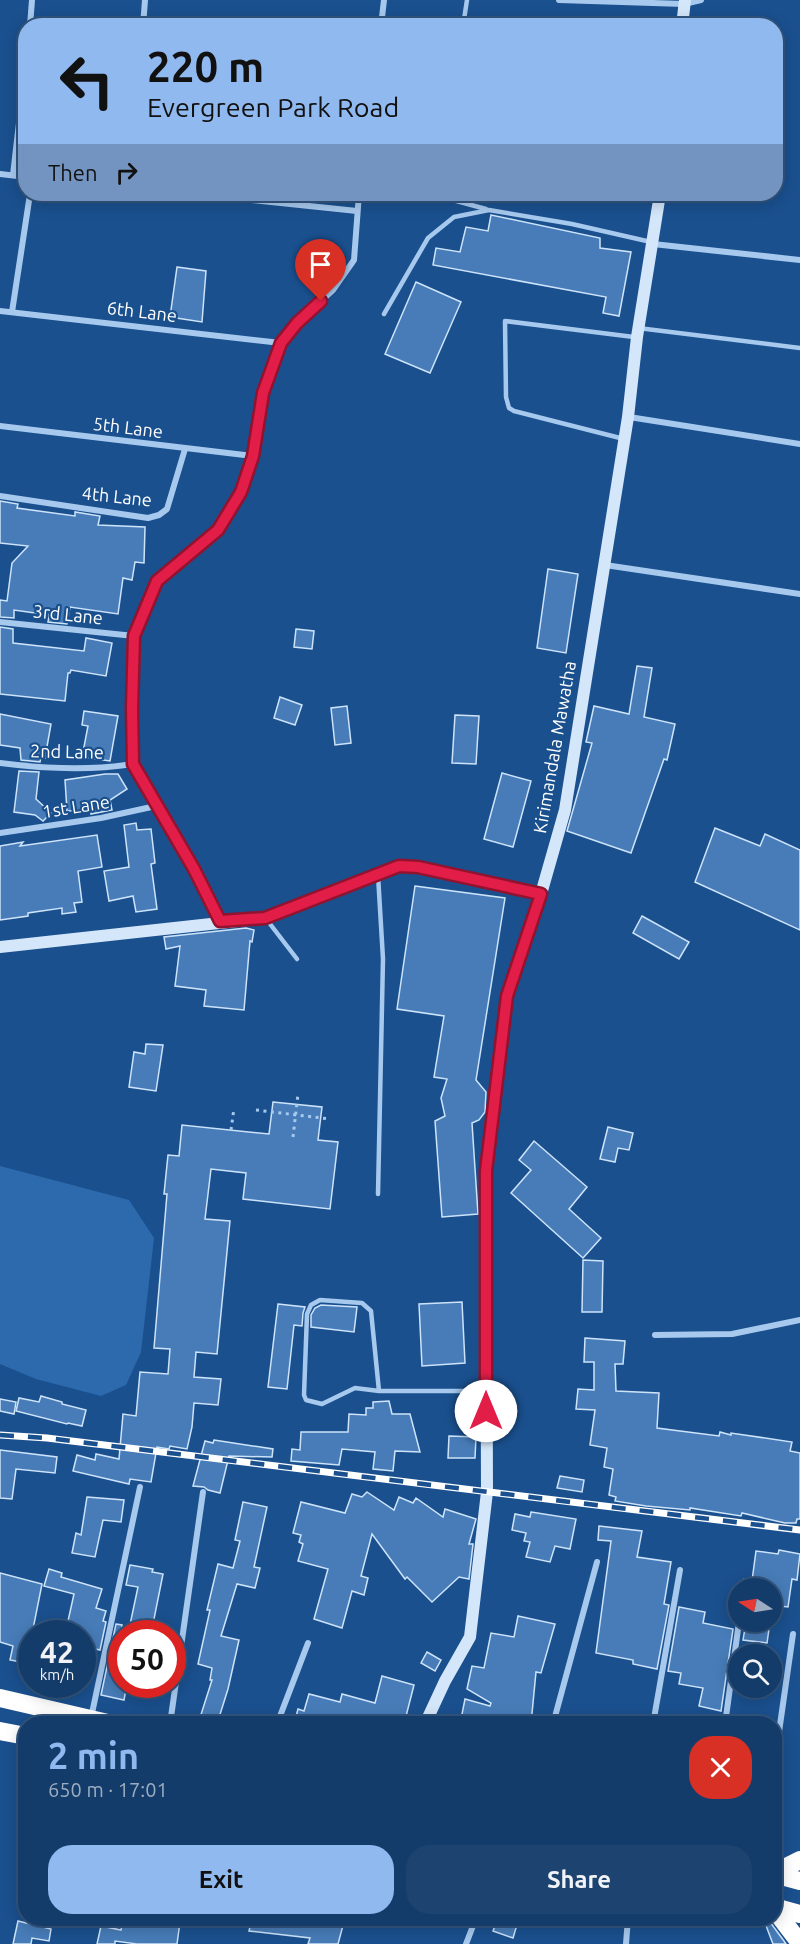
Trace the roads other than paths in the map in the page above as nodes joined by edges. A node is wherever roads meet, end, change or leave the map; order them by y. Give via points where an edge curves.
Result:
1 (32, 0) edge
2 (145, 0) edge
3 (384, 0) edge
4 (467, 0) edge
5 (559, 0) edge
6 (701, 0) edge
7 (685, 2) edge
8 (31, 18) edge
9 (144, 18) edge
10 (382, 18) edge
11 (464, 18) edge
12 (683, 18) edge
13 (18, 132) edge
14 (0, 174) edge
15 (13, 176) junction
16 (18, 176) edge
17 (29, 201) edge
18 (262, 201) edge
19 (358, 201) edge
20 (456, 201) edge
21 (659, 201) edge
22 (489, 210) junction
23 (357, 211) junction
24 (653, 243) junction
25 (800, 260) edge
26 (0, 311) edge
27 (12, 312) junction
28 (384, 314) dead end
29 (638, 332) junction
30 (281, 343) junction
31 (800, 348) edge
32 (628, 417) junction
33 (0, 426) edge
34 (624, 439) junction
35 (800, 444) edge
36 (185, 449) junction
37 (253, 456) junction
38 (0, 496) edge
39 (603, 564) junction
40 (800, 594) edge
41 (0, 622) edge
42 (134, 636) junction
43 (0, 763) edge
44 (133, 764) junction
45 (156, 806) junction
46 (0, 833) edge
47 (378, 875) junction
48 (541, 894) junction
49 (265, 918) junction
50 (220, 921) junction
51 (0, 947) edge
52 (297, 959) dead end
53 (378, 1194) dead end
54 (800, 1320) edge
55 (655, 1335) dead end
56 (379, 1391) junction
57 (486, 1391) junction
58 (140, 1487) dead end
59 (203, 1492) dead end
60 (597, 1562) dead end
61 (680, 1570) dead end
62 (738, 1632) edge
63 (793, 1634) dead end
64 (309, 1644) dead end
65 (0, 1698) edge
66 (78, 1716) edge
67 (92, 1716) edge
68 (171, 1716) edge
69 (280, 1716) edge
70 (429, 1716) edge
71 (555, 1716) edge
72 (654, 1716) edge
73 (726, 1716) edge
74 (781, 1716) edge
75 (0, 1731) edge
76 (18, 1734) edge
77 (800, 1860) edge
78 (782, 1870) edge
79 (782, 1876) edge
80 (800, 1881) edge
81 (782, 1910) edge
82 (800, 1914) edge
83 (782, 1919) edge
84 (473, 1926) edge
85 (627, 1926) edge
86 (800, 1943) edge
87 (466, 1944) edge
88 (626, 1944) edge

1 - 8 street
2 - 9 street
3 - 10 street
4 - 11 lane
5 - 7 street
6 - 7 street
7 - 12 main road
13 - 15 street
14 - 15 street
15 - 16 street
17 - 27 street
18 - 23 street
19 - 23 street
20 - 22 lane
21 - 24 main road, Kirimandala Mawatha
22 - 24 lane
22 - 28 lane via 454,217 428,238
23 - 30 street via 354,260 333,290
24 - 25 street
24 - 29 main road, Kirimandala Mawatha
26 - 27 street, 6th Lane
27 - 30 street, 6th Lane
29 - 31 lane
29 - 32 main road, Kirimandala Mawatha
29 - 34 lane via 506,321 506,397 510,408
30 - 37 street via 263,393
32 - 34 main road, Kirimandala Mawatha
32 - 35 street
33 - 36 street, 5th Lane
34 - 39 main road, Kirimandala Mawatha
36 - 37 street, 5th Lane
36 - 38 street, 4th Lane via 167,509 148,518
37 - 42 street via 241,492 218,530 157,581
39 - 40 street
39 - 48 main road, Kirimandala Mawatha via 565,810
41 - 42 street, 3rd Lane
42 - 44 street
43 - 44 street, 2nd Lane via 49,769
44 - 45 street
45 - 46 street, 1st Lane
45 - 50 street
47 - 48 main road via 399,866 418,867
47 - 49 main road
47 - 53 lane via 383,959
48 - 57 main road, Kirimandala Mawatha via 507,996 486,1171
49 - 50 main road
49 - 52 lane
50 - 51 main road
54 - 55 street via 732,1334
56 - 56 lane via 355,1388 322,1404 306,1400 307,1314 311,1305 320,1300 362,1303 372,1311
56 - 57 lane
57 - 70 main road, Kirimandala Mawatha via 487,1492 470,1637
58 - 67 street
59 - 68 street
60 - 71 street
61 - 72 street
62 - 73 street
63 - 74 street
64 - 69 street
65 - 66 highway
75 - 76 highway
77 - 78 highway
79 - 80 highway
81 - 82 highway
83 - 86 highway
84 - 87 street
85 - 88 street

